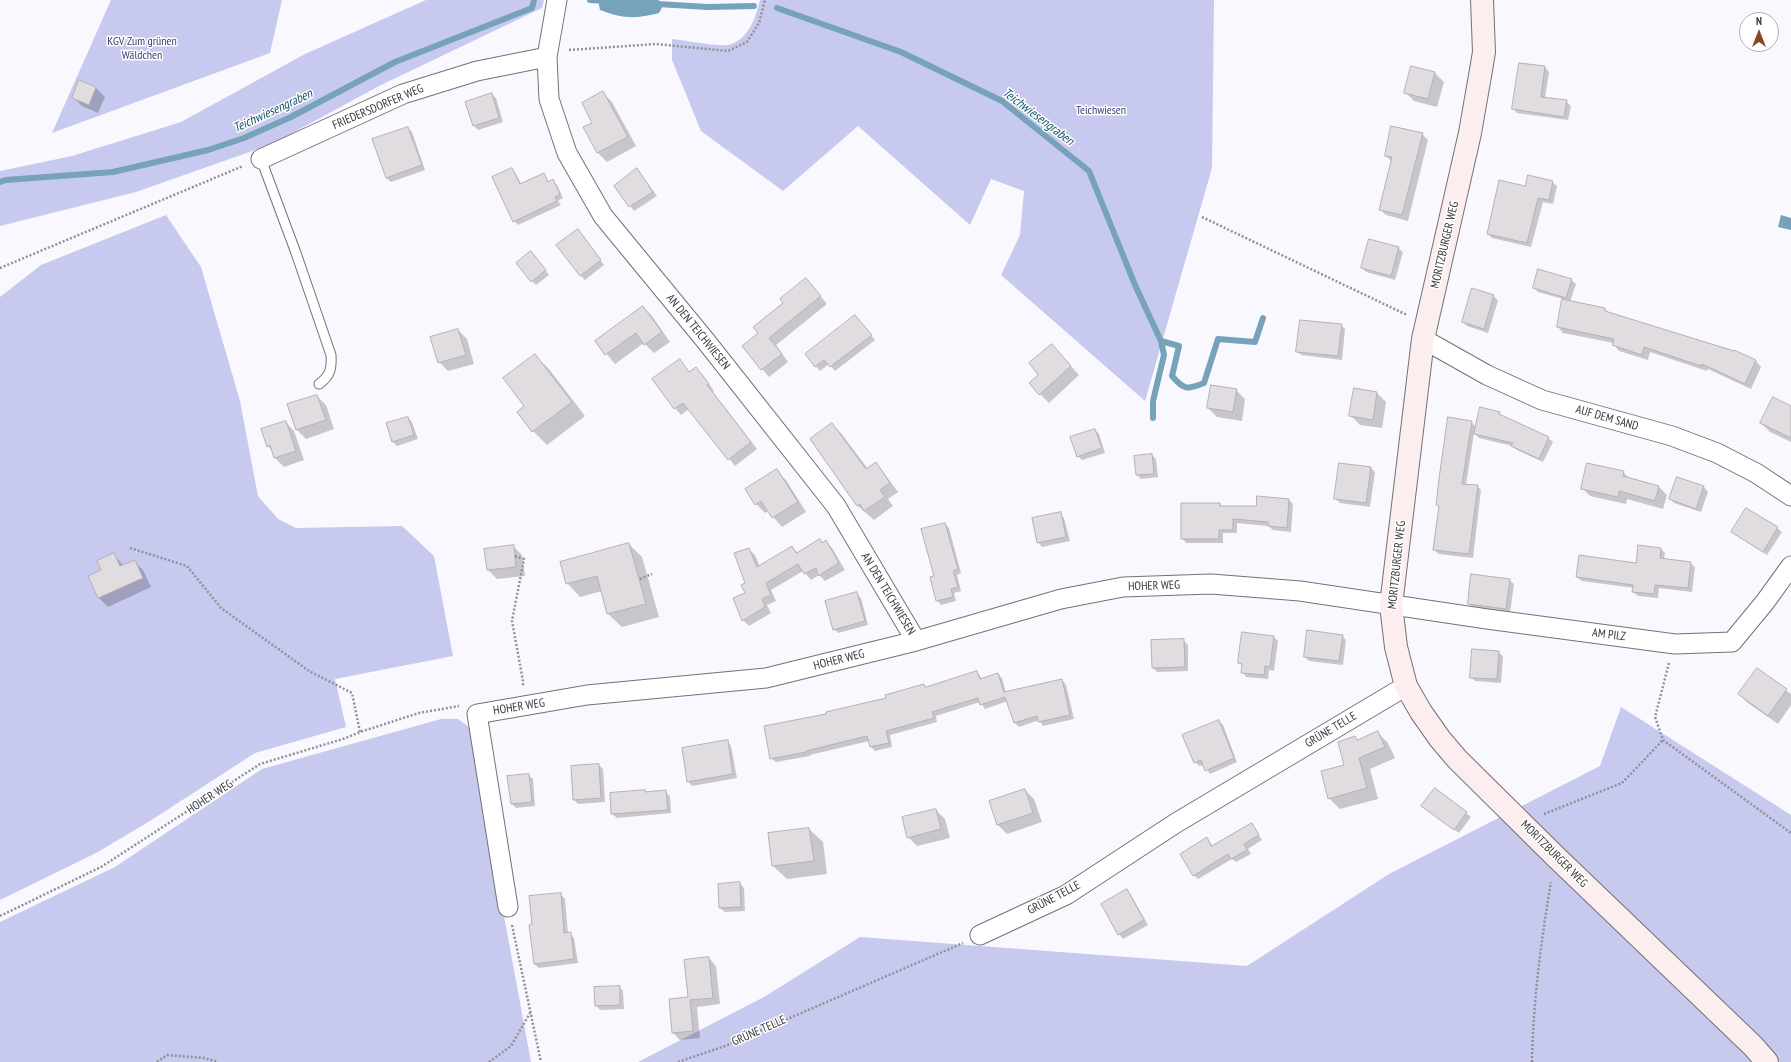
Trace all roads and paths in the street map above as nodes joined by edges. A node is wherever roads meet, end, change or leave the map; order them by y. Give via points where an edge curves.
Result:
1 (557, 0) edge
2 (765, 0) edge
3 (1482, 0) edge
4 (547, 57) junction
5 (261, 159) junction
6 (1202, 217) dead end
7 (0, 268) edge
8 (1424, 331) junction
9 (318, 384) dead end
10 (1791, 496) edge
11 (130, 548) dead end
12 (515, 556) dead end
13 (1791, 566) edge
14 (652, 574) dead end
15 (640, 579) dead end
16 (1390, 605) junction
17 (916, 642) junction
18 (1675, 644) junction
19 (1406, 686) junction
20 (457, 705) dead end
21 (522, 707) junction
22 (360, 732) junction
23 (1663, 740) junction
24 (1522, 823) junction
25 (1791, 833) edge
26 (1555, 856) junction
27 (508, 906) joint
28 (0, 916) edge
29 (980, 935) joint
30 (530, 1013) junction
31 (157, 1062) edge
32 (218, 1062) edge
33 (489, 1062) edge
34 (541, 1062) edge
35 (678, 1062) edge
36 (1532, 1062) edge
37 (1767, 1062) edge

1 - 4 street, AN DEN TEICHWIESEN
2 - 4 path via 759,23 747,42 728,51 656,44 570,49
3 - 8 street, MORITZBURGER WEG via 1482,70
4 - 5 street, FRIEDERSDORFER WEG via 477,71 403,94
4 - 17 street, AN DEN TEICHWIESEN via 549,99 567,153 604,216 836,506
5 - 7 path
5 - 9 lane via 331,355 330,372 326,379
6 - 8 path via 1406,315
8 - 10 street, AUF DEM SAND via 1487,375 1542,400 1672,436 1717,453 1756,473
8 - 16 street, MORITZBURGER WEG
11 - 22 path via 187,566 221,608 309,671 352,693
12 - 21 path via 524,559 512,621 523,681
13 - 18 street, AM PILZ via 1732,642
14 - 15 path
16 - 17 street, HOHER WEG via 1300,591 1211,584 1123,587 1061,599
16 - 18 street, AM PILZ
16 - 19 street, MORITZBURGER WEG via 1396,647
17 - 21 street, HOHER WEG via 766,678 587,696
18 - 23 path via 1655,716
19 - 24 street, MORITZBURGER WEG via 1421,712 1457,759
19 - 29 street, GRÜNE TELLE via 1176,823 1066,895
20 - 22 path, HOHER WEG via 419,713
21 - 27 street, HOHER WEG via 477,714
22 - 28 path, HOHER WEG via 260,764 101,867
23 - 24 path via 1622,784
23 - 25 path
24 - 26 street, MORITZBURGER WEG
26 - 36 path via 1540,948
26 - 37 street, MORITZBURGER WEG
27 - 30 path
29 - 35 path, GRÜNE TELLE via 725,1046
30 - 33 path via 510,1046
30 - 34 path
31 - 32 path via 167,1055 204,1058

